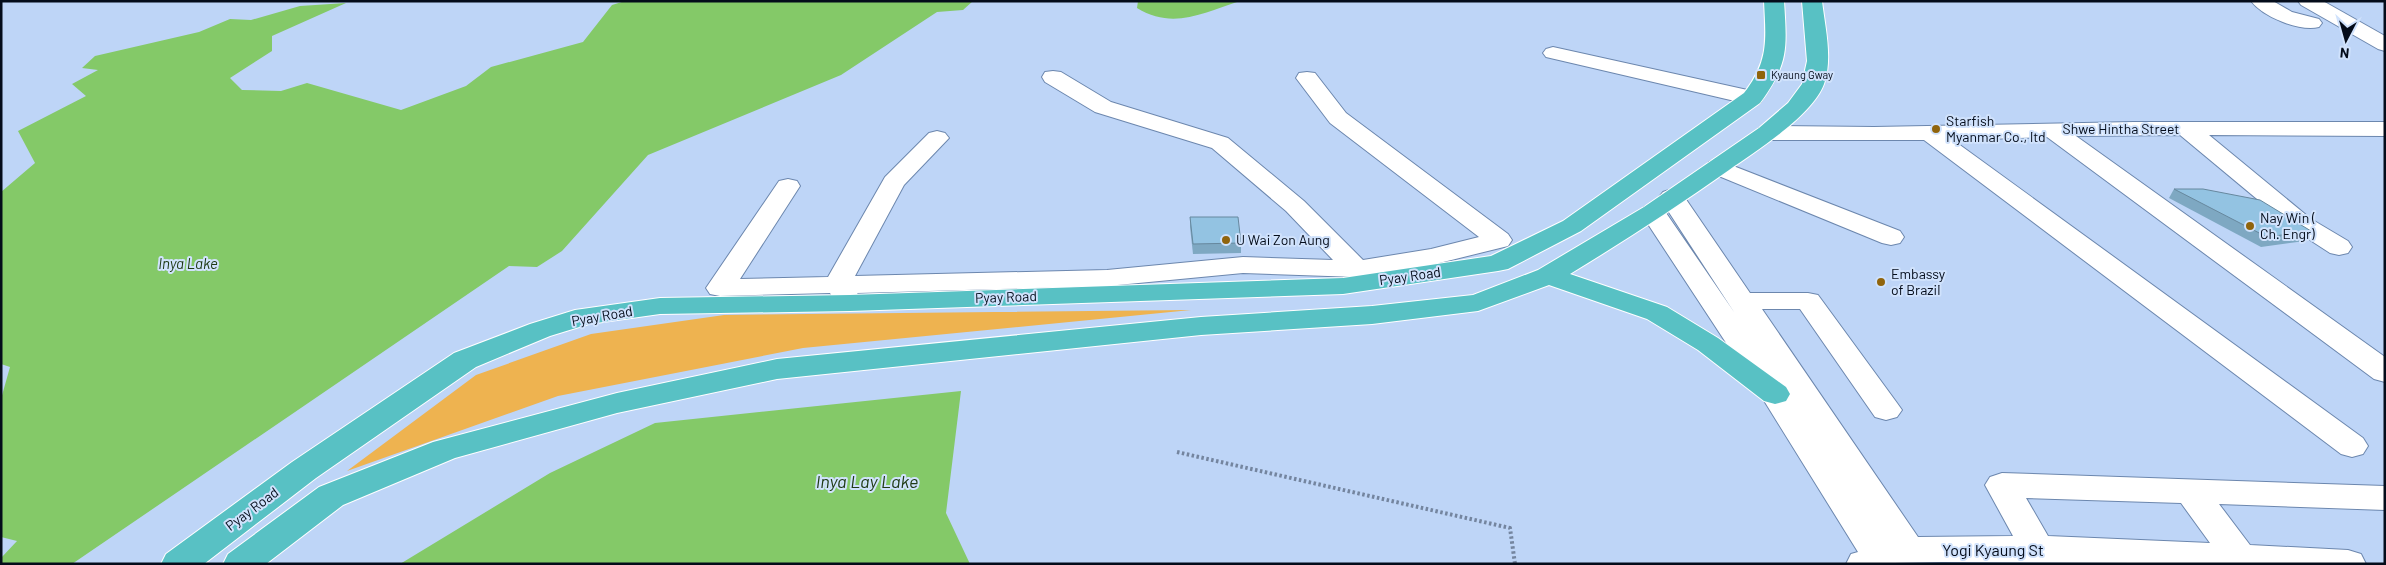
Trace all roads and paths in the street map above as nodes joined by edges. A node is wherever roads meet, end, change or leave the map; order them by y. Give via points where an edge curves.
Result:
1 (1774, 1) edge
2 (1812, 1) edge
3 (2261, 1) edge
4 (2308, 1) edge
5 (2312, 24) dead end
6 (2385, 45) edge
7 (1553, 53) dead end
8 (1053, 77) dead end
9 (1307, 78) dead end
10 (1752, 98) junction
11 (2187, 129) junction
12 (2385, 129) edge
13 (2052, 130) junction
14 (1767, 132) junction
15 (1932, 135) junction
16 (937, 138) dead end
17 (1718, 167) junction
18 (788, 186) dead end
19 (1615, 195) junction
20 (1663, 204) junction
21 (1891, 237) dead end
22 (2339, 247) dead end
23 (1357, 269) junction
24 (1548, 276) junction
25 (844, 293) junction
26 (1743, 300) junction
27 (2385, 372) edge
28 (1775, 394) junction
29 (1886, 410) dead end
30 (2352, 446) dead end
31 (1177, 452) dead end
32 (2190, 491) junction
33 (2385, 498) edge
34 (2037, 549) junction
35 (1884, 557) edge
36 (2240, 558) junction
37 (180, 564) edge
38 (241, 564) edge
39 (1515, 564) edge
40 (2348, 564) edge

1 - 10 highway, Pyay Road via 1776,58 1768,78
2 - 14 highway via 1818,61 1813,85 1796,108
3 - 5 street via 2271,10
4 - 6 street
7 - 10 street
8 - 23 street via 1103,107 1220,143 1295,206
9 - 23 street via 1338,118 1499,240 1431,257
10 - 19 highway, Pyay Road
11 - 12 street, Shwe Hintha Street
11 - 13 street, Shwe Hintha Street
11 - 22 street via 2302,224
13 - 15 street, Shwe Hintha Street
13 - 27 street
14 - 15 street, Shwe Hintha Street via 1839,136
14 - 17 highway
15 - 30 street
16 - 25 street via 894,182
17 - 20 highway
17 - 21 street
18 - 25 street via 720,288
19 - 20 highway
19 - 25 highway, Pyay Road via 1572,226 1498,263 1343,286
20 - 24 highway
20 - 26 street
20 - 28 street
23 - 25 street via 1243,265 1107,278
24 - 28 highway via 1657,313 1708,344
24 - 38 highway via 1478,303 1372,315 1201,326 777,369 617,403 444,450 331,496
25 - 37 highway, Pyay Road via 660,306 584,316 465,360 304,470
26 - 29 street via 1808,301
26 - 35 street
28 - 35 street
31 - 39 path via 1510,528
32 - 33 street
32 - 34 street via 2002,485
32 - 36 street
34 - 35 street, Yogi Kyaung St
34 - 36 street, Yogi Kyaung St
36 - 40 street, Yogi Kyaung St

